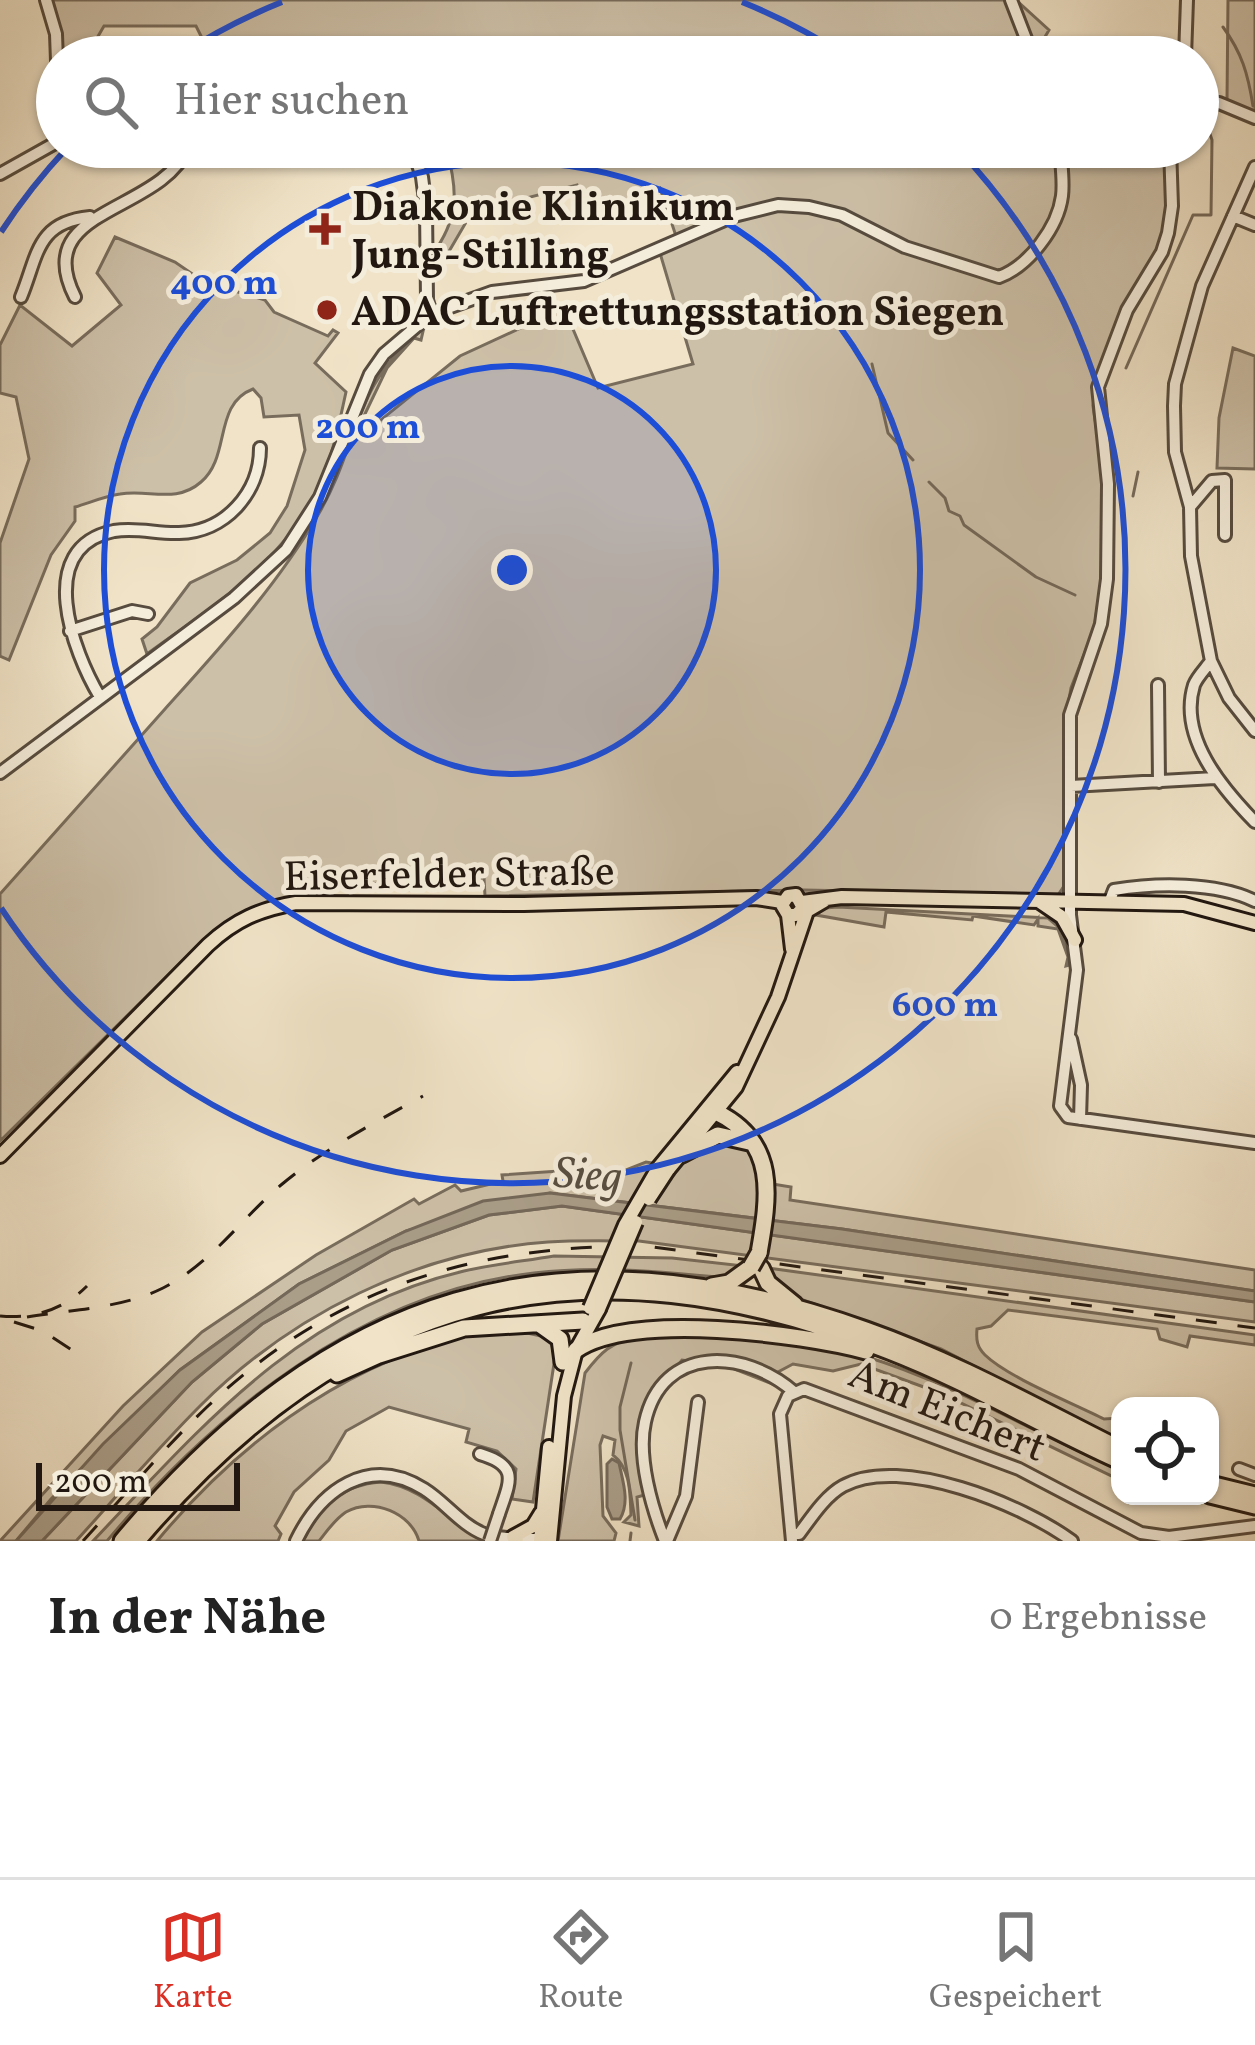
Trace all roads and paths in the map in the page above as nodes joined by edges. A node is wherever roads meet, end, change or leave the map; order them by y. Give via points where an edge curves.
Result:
1 (46, 0) edge
2 (1011, 0) edge
3 (1186, 0) edge
4 (56, 36) edge
5 (1025, 36) edge
6 (1185, 36) edge
7 (1219, 103) edge
8 (1255, 118) edge
9 (36, 153) edge
10 (1255, 167) edge
11 (176, 168) edge
12 (418, 168) edge
13 (1061, 168) edge
14 (1171, 168) edge
15 (0, 173) edge
16 (1233, 216) junction
17 (93, 219) junction
18 (1255, 225) edge
19 (21, 297) dead end
20 (76, 297) dead end
21 (431, 314) junction
22 (260, 448) dead end
23 (1190, 507) junction
24 (1225, 535) dead end
25 (148, 614) dead end
26 (70, 631) junction
27 (1211, 662) junction
28 (1158, 685) dead end
29 (100, 697) junction
30 (1255, 731) edge
31 (0, 773) edge
32 (1215, 778) junction
33 (1160, 782) junction
34 (1071, 786) junction
35 (1255, 822) edge
36 (842, 897) junction
37 (1250, 899) edge
38 (1039, 902) junction
39 (1073, 902) junction
40 (1109, 903) junction
41 (792, 909) junction
42 (1255, 923) edge
43 (1075, 940) junction
44 (792, 955) junction
45 (1071, 1036) junction
46 (712, 1109) junction
47 (1080, 1119) junction
48 (749, 1142) junction
49 (1255, 1143) edge
50 (682, 1154) junction
51 (0, 1156) edge
52 (663, 1169) junction
53 (757, 1263) junction
54 (698, 1288) junction
55 (802, 1310) junction
56 (591, 1315) junction
57 (536, 1323) junction
58 (613, 1333) junction
59 (569, 1356) junction
60 (968, 1385) junction
61 (794, 1392) junction
62 (698, 1402) dead end
63 (248, 1428) junction
64 (1111, 1445) edge
65 (480, 1454) dead end
66 (1111, 1456) edge
67 (1239, 1469) dead end
68 (1255, 1475) edge
69 (1219, 1486) edge
70 (1255, 1495) edge
71 (1219, 1497) edge
72 (1255, 1506) edge
73 (544, 1507) junction
74 (792, 1511) junction
75 (813, 1516) junction
76 (1050, 1526) junction
77 (1251, 1527) edge
78 (792, 1538) edge
79 (502, 1539) edge
80 (545, 1540) edge
81 (1152, 1540) edge
82 (122, 1541) edge
83 (137, 1541) edge
84 (296, 1541) edge
85 (666, 1541) edge
86 (1042, 1541) edge
87 (1072, 1541) edge
88 (1247, 1541) edge

1 - 4 street
2 - 5 street
3 - 6 street
7 - 8 street
9 - 15 street
10 - 16 street
11 - 17 street
12 - 21 street
13 - 21 street via 1053,221 1031,253 999,277 905,247 842,215 778,206 734,216 584,281 492,292
14 - 34 street via 1162,252 1126,310 1098,387 1107,579 1070,716
16 - 18 street
16 - 23 street via 1202,286 1175,384 1174,452
17 - 19 street via 42,238
17 - 20 street via 67,254
21 - 29 street via 370,374 320,497 286,550
22 - 26 street via 245,499 206,530 136,529 92,540 65,588
23 - 24 street via 1212,482 1225,480
23 - 27 street
25 - 26 street via 131,611
26 - 29 street
27 - 30 street
27 - 32 street via 1194,683 1192,722
28 - 33 street
29 - 31 street
32 - 33 street
32 - 35 street
33 - 34 street
34 - 39 street
36 - 38 main road, Eiserfelder Straße
36 - 41 main road, Eiserfelder Straße
36 - 44 main road via 811,907
37 - 40 street via 1130,887 1114,890
38 - 39 main road, Eiserfelder Straße
38 - 43 main road via 1062,916
39 - 40 main road, Eiserfelder Straße
39 - 43 street
40 - 42 main road, Eiserfelder Straße via 1184,904
41 - 44 main road
41 - 51 main road, Eiserfelder Straße via 736,898 264,908 226,928
43 - 45 street
44 - 46 main road via 736,1087
45 - 47 street
45 - 47 street via 1060,1106
46 - 48 highway
46 - 50 main road
46 - 52 main road
47 - 49 street
48 - 50 highway via 718,1135
48 - 53 highway via 768,1189
50 - 52 main road
52 - 56 main road, bridge via 625,1225
53 - 54 highway via 729,1283
53 - 55 highway via 773,1289
54 - 55 highway
54 - 82 highway via 548,1282 392,1323 262,1402
55 - 64 highway via 928,1354
56 - 57 highway
56 - 58 highway
56 - 59 main road
57 - 59 highway
57 - 63 highway via 464,1328 379,1355
58 - 59 highway
58 - 60 highway via 798,1337
59 - 73 main road via 551,1422
59 - 80 main road
60 - 63 highway via 777,1315 660,1294 579,1292 495,1302 397,1332 328,1369
60 - 66 highway
61 - 74 street, Am Eichert via 780,1414
61 - 81 street, Am Eichert via 822,1393 1018,1469
61 - 85 street via 756,1367 709,1360 663,1385 644,1444
62 - 85 street via 686,1496
63 - 83 highway
65 - 79 street, bridge via 508,1470
67 - 68 street
69 - 70 highway
71 - 72 highway
73 - 79 main road via 533,1526
73 - 80 main road
74 - 75 street
74 - 78 street, Am Eichert
75 - 76 street via 841,1486 900,1474 1002,1502
75 - 78 street
76 - 86 street
76 - 87 street
77 - 81 street
77 - 88 street
79 - 80 street
79 - 84 street via 416,1485 379,1477 326,1496

